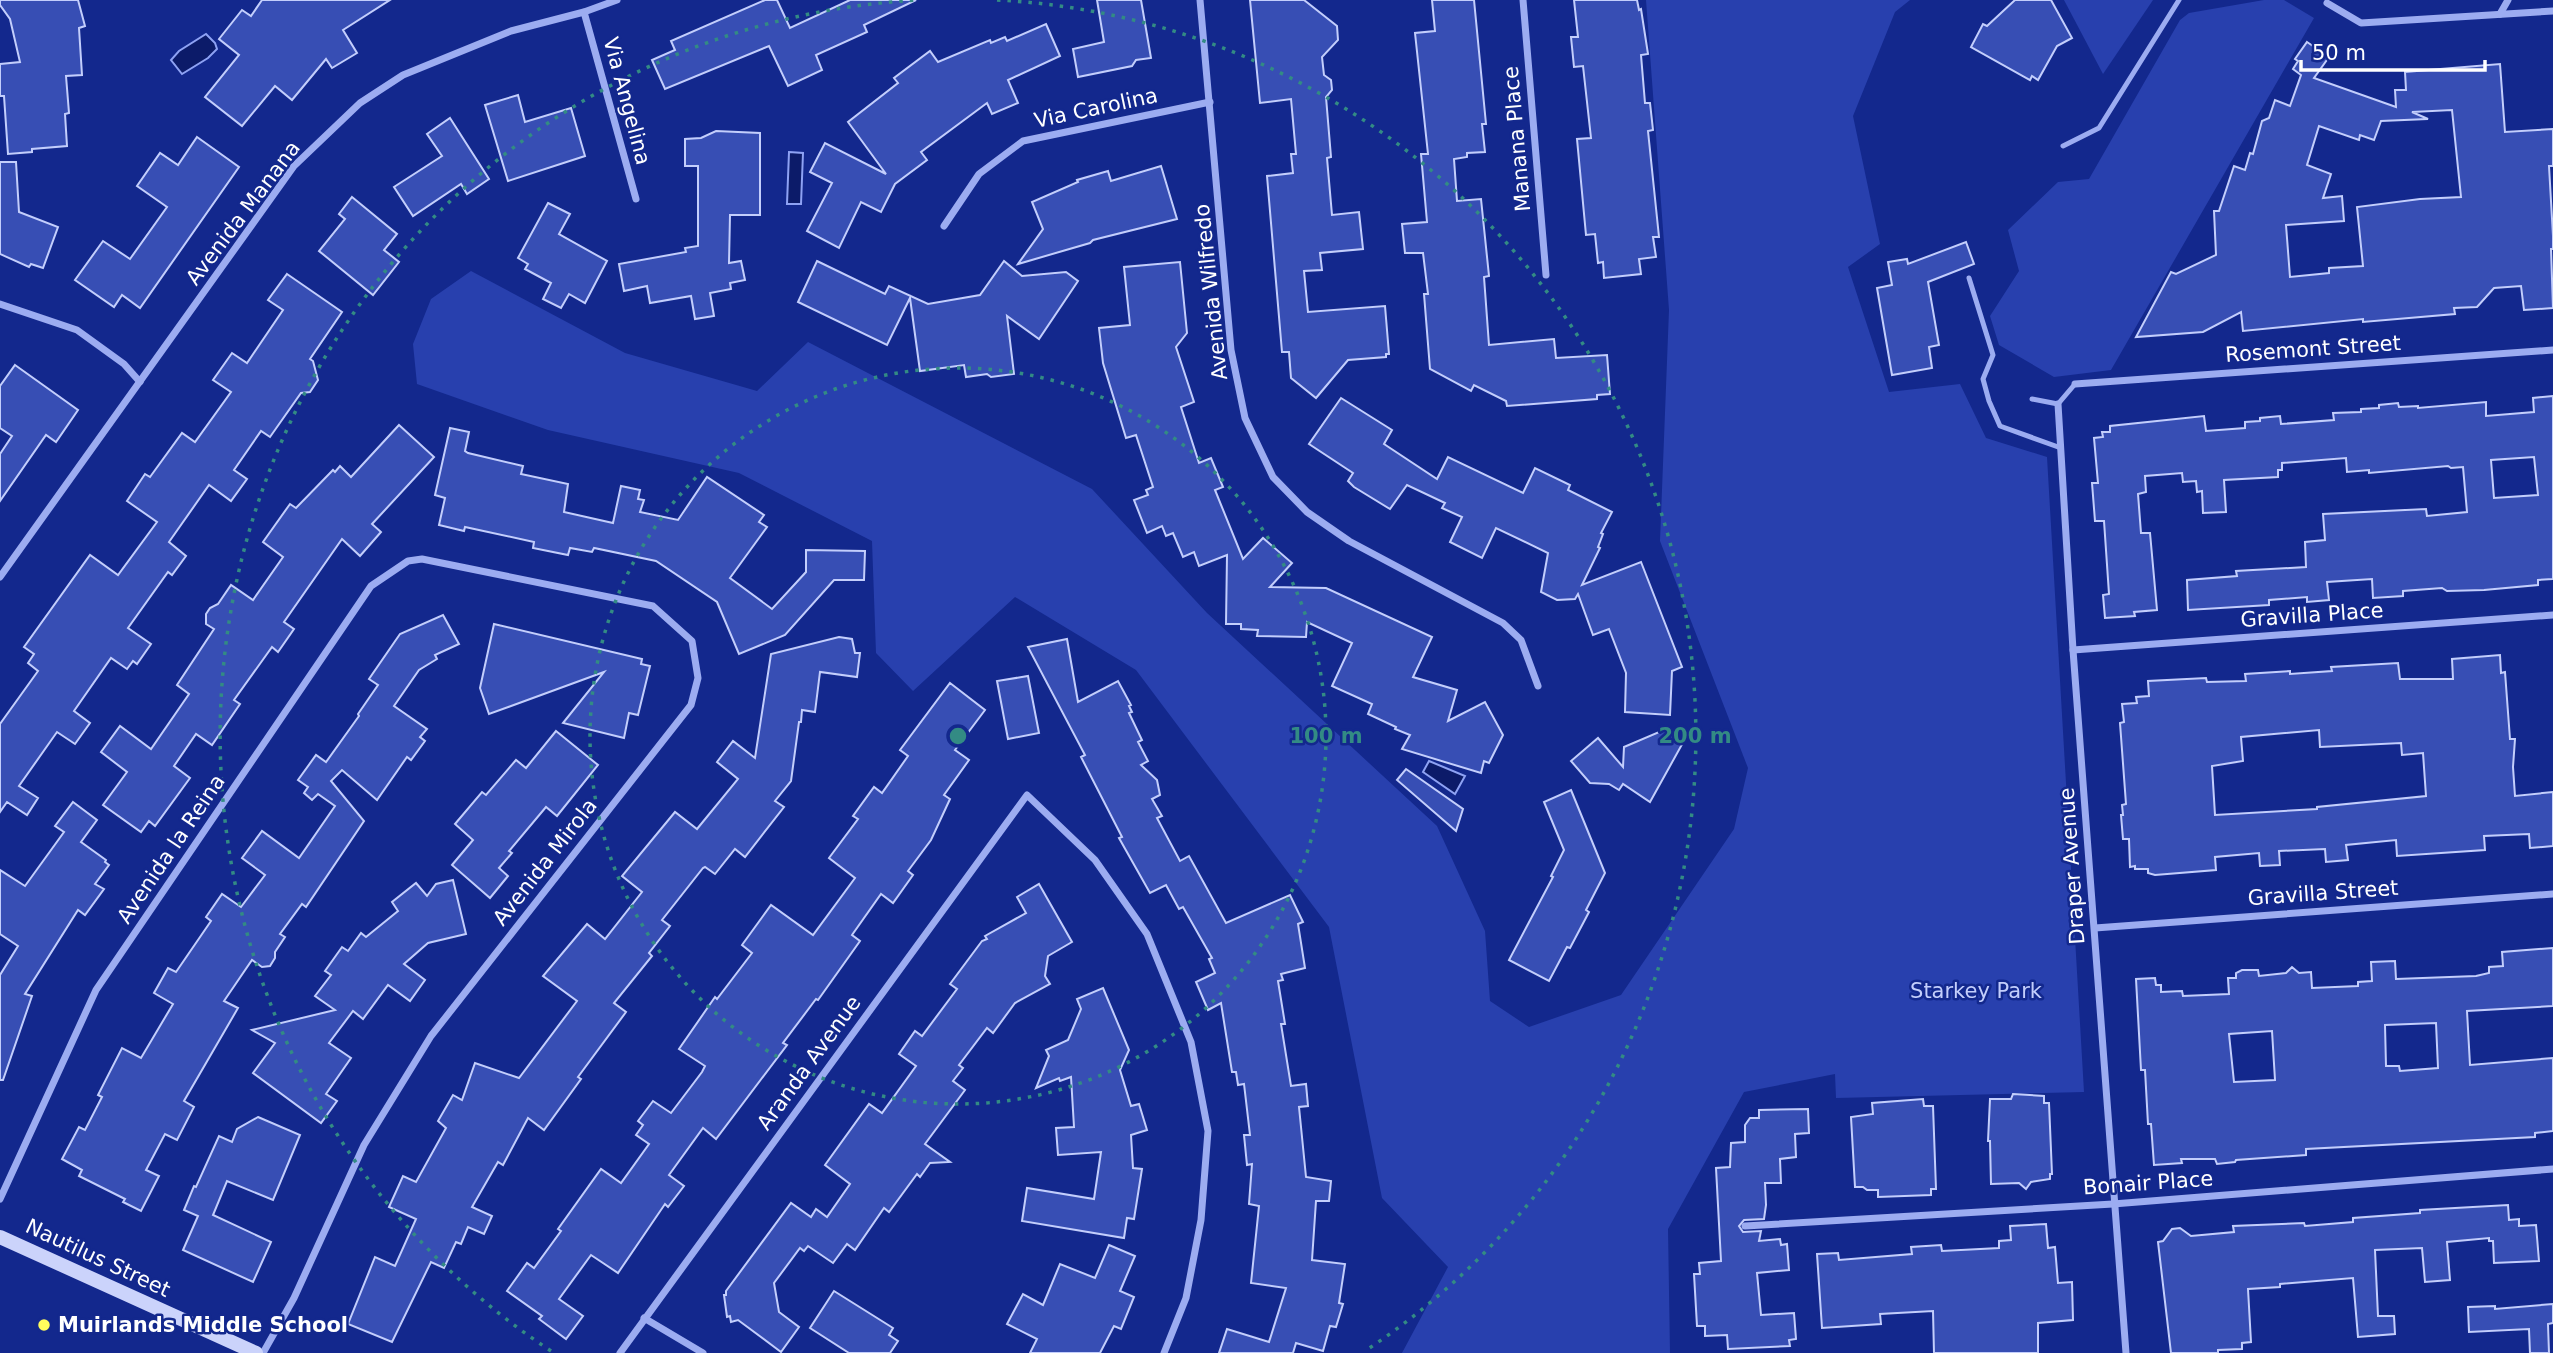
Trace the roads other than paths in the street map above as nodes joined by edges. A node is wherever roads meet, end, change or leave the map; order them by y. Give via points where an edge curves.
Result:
1 (617, 0) edge
2 (1200, 0) edge
3 (1523, 0) edge
4 (2179, 0) edge
5 (2508, 0) edge
6 (2324, 1) edge
7 (2553, 11) edge
8 (584, 12) junction
9 (2500, 14) junction
10 (1210, 102) junction
11 (2063, 146) dead end
12 (636, 199) dead end
13 (944, 226) dead end
14 (1546, 275) dead end
15 (1969, 278) dead end
16 (0, 304) edge
17 (2553, 350) edge
18 (140, 383) junction
19 (2075, 384) joint
20 (2032, 400) dead end
21 (2058, 404) junction
22 (2061, 448) junction
23 (422, 559) joint
24 (0, 578) edge
25 (2553, 615) edge
26 (2074, 650) junction
27 (1538, 686) dead end
28 (2553, 894) edge
29 (2095, 928) junction
30 (2553, 1169) edge
31 (0, 1199) edge
32 (2113, 1204) junction
33 (1745, 1226) dead end
34 (0, 1237) edge
35 (644, 1318) junction
36 (256, 1353) edge
37 (262, 1353) edge
38 (620, 1353) edge
39 (703, 1353) edge
40 (1164, 1353) edge
41 (2126, 1353) edge

1 - 8 street, Avenida Manana
2 - 10 street, Avenida Wilfredo
3 - 14 street, Manana Place
4 - 11 lane via 2099,128
5 - 9 street
6 - 9 street via 2361,23
7 - 9 street
8 - 12 street, Via Angelina
8 - 18 street, Avenida Manana via 511,31 403,75 360,103 294,166
10 - 13 street, Via Carolina via 1023,141 979,174
10 - 27 street, Avenida Wilfredo via 1231,350 1245,418 1273,477 1307,512 1349,541 1503,623 1521,640
15 - 22 lane via 1993,355 1983,379 2000,426
16 - 18 street via 78,330 124,364
17 - 19 street, Rosemont Street
18 - 24 street, Avenida Manana
19 - 21 lane
20 - 21 lane
21 - 22 street, Draper Avenue
22 - 26 street, Draper Avenue
23 - 31 street, Avenida la Reina via 408,561 371,586 96,990
23 - 37 street, Avenida Mirola via 653,606 692,640 698,678 691,705 431,1036 364,1145 294,1298
25 - 26 street, Gravilla Place
26 - 29 street, Draper Avenue
28 - 29 street, Gravilla Street
29 - 32 street, Draper Avenue
30 - 32 street, Bonair Place
32 - 33 street, Bonair Place
32 - 41 street, Draper Avenue
34 - 36 main road, Nautilus Street
35 - 38 street, Aranda Avenue
35 - 39 street
35 - 40 street, Aranda Avenue via 1027,795 1095,860 1147,934 1191,1042 1208,1131 1201,1220 1186,1298

